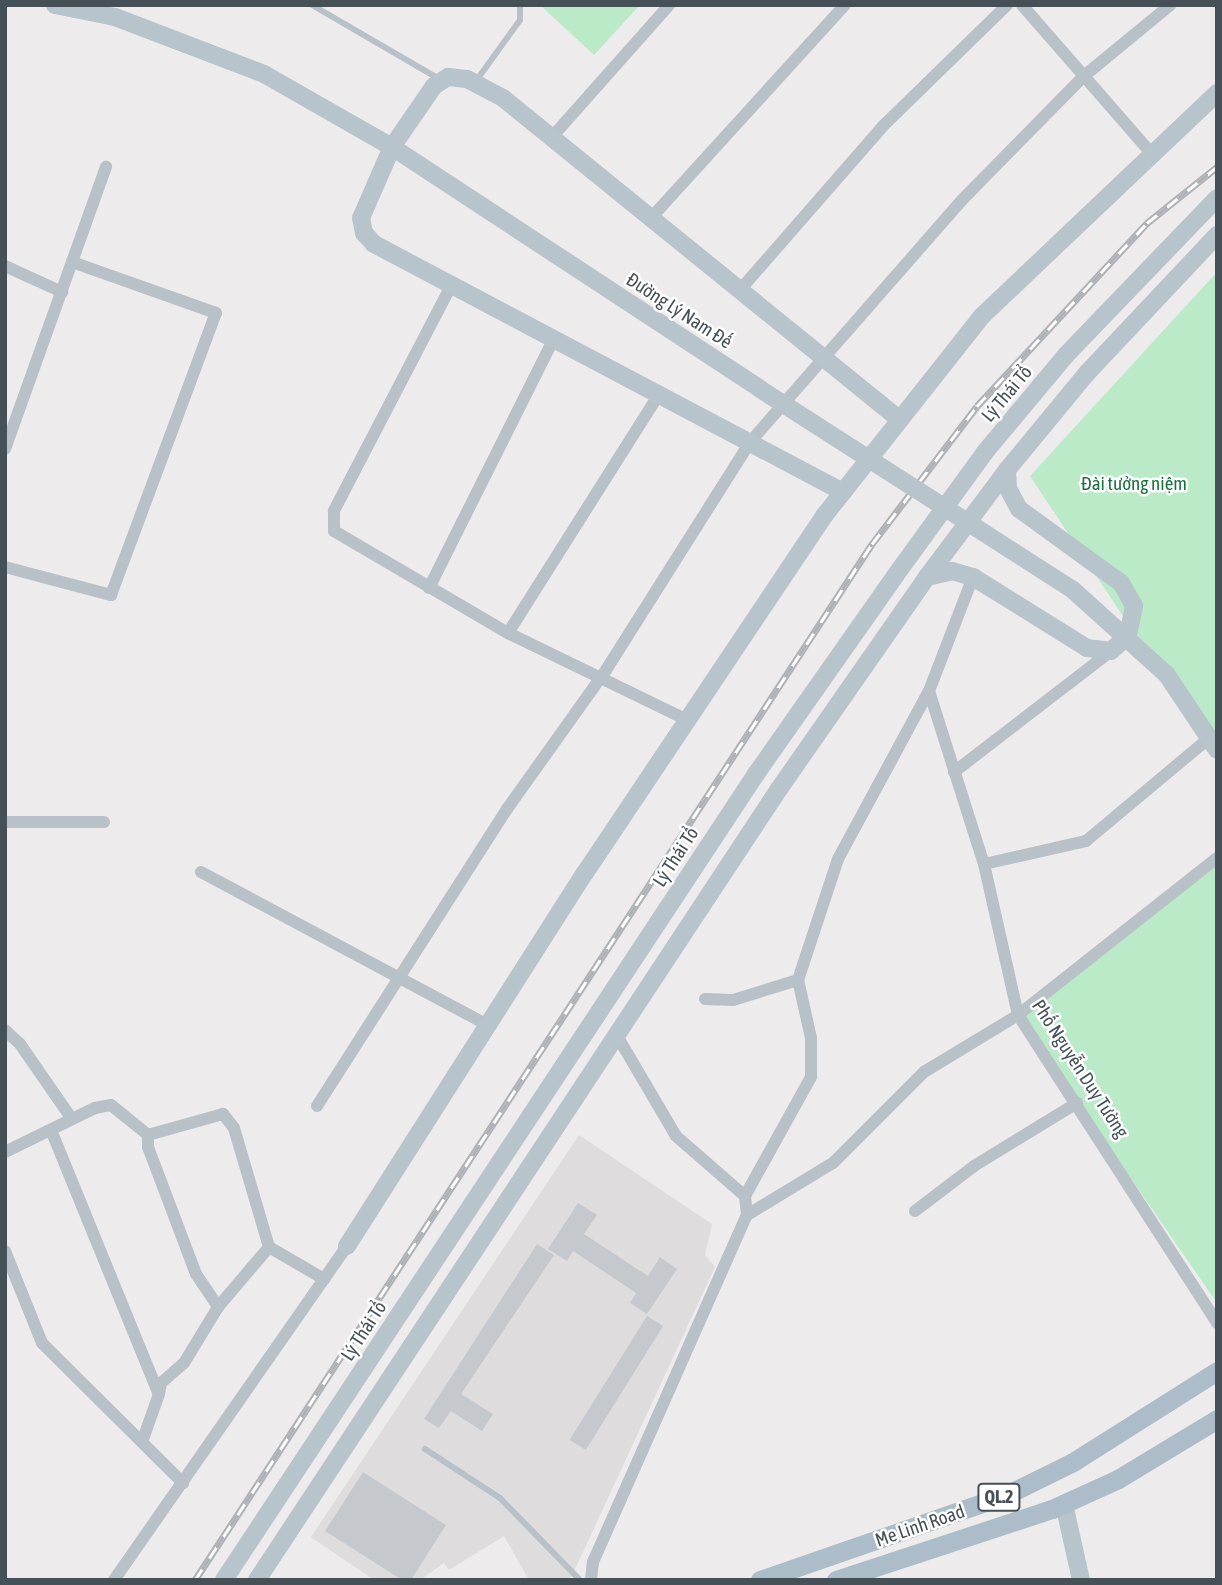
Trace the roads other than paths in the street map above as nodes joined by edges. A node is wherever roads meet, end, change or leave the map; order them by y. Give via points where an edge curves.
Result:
1 (55, 5) edge
2 (312, 5) edge
3 (520, 5) edge
4 (669, 5) edge
5 (845, 5) edge
6 (1007, 5) edge
7 (1022, 5) edge
8 (1170, 5) edge
9 (1084, 76) junction
10 (442, 81) junction
11 (476, 81) junction
12 (1217, 93) edge
13 (552, 138) junction
14 (392, 146) junction
15 (1152, 154) junction
16 (106, 167) dead end
17 (1217, 198) edge
18 (651, 218) junction
19 (1217, 235) edge
20 (72, 262) junction
21 (5, 266) edge
22 (452, 285) junction
23 (740, 290) junction
24 (62, 292) junction
25 (554, 338) junction
26 (823, 358) junction
27 (1044, 382) junction
28 (660, 393) junction
29 (1065, 399) junction
30 (900, 420) junction
31 (751, 441) junction
32 (5, 449) edge
33 (1007, 470) junction
34 (843, 492) junction
35 (5, 567) edge
36 (973, 577) junction
37 (927, 578) junction
38 (429, 588) junction
39 (858, 628) junction
40 (508, 633) junction
41 (1128, 635) junction
42 (881, 643) junction
43 (1111, 651) junction
44 (600, 679) junction
45 (929, 691) junction
46 (687, 720) junction
47 (1213, 743) edge
48 (954, 772) junction
49 (5, 822) edge
50 (104, 822) dead end
51 (1217, 858) edge
52 (984, 864) junction
53 (201, 872) dead end
54 (400, 978) junction
55 (798, 981) junction
56 (705, 999) dead end
57 (1018, 1015) junction
58 (488, 1025) junction
59 (5, 1030) edge
60 (616, 1034) junction
61 (1077, 1103) junction
62 (317, 1106) dead end
63 (72, 1119) junction
64 (51, 1130) junction
65 (148, 1135) junction
66 (5, 1152) edge
67 (745, 1196) junction
68 (915, 1211) dead end
69 (747, 1215) junction
70 (347, 1246) joint
71 (269, 1247) junction
72 (5, 1251) edge
73 (324, 1279) junction
74 (218, 1307) junction
75 (1217, 1322) edge
76 (1217, 1371) edge
77 (159, 1394) junction
78 (1217, 1419) edge
79 (142, 1442) junction
80 (425, 1450) dead end
81 (183, 1483) junction
82 (1064, 1504) junction
83 (114, 1580) edge
84 (224, 1580) edge
85 (257, 1580) edge
86 (580, 1580) edge
87 (591, 1580) edge
88 (760, 1580) edge
89 (836, 1580) edge
90 (1081, 1580) edge

1 - 14 street, Đường Lý Nam Đế via 115,18 196,45 264,74
2 - 10 lane
3 - 11 lane via 520,20
4 - 13 street
5 - 18 street
6 - 23 street via 883,126
7 - 9 street
8 - 9 street
9 - 15 street
9 - 26 street via 961,201
10 - 11 street via 448,77
10 - 14 street
11 - 13 street
12 - 15 street
13 - 18 street
14 - 22 street via 361,218 364,233 374,244
14 - 41 street, Đường Lý Nam Đế, bridge via 1073,590
15 - 30 street via 982,316
16 - 20 street
17 - 27 street, Lý Thái Tổ
18 - 23 street
19 - 29 street
20 - 24 street
20 - 35 street via 216,313 111,595
21 - 24 street
22 - 25 street
22 - 38 street via 334,511 334,531
23 - 26 street
24 - 32 street
25 - 28 street
25 - 38 street
26 - 30 street
26 - 31 street
27 - 29 street
27 - 39 street, Lý Thái Tổ via 985,452
28 - 31 street
28 - 40 street
29 - 33 street
30 - 34 street
31 - 34 street
31 - 44 street
33 - 37 street
33 - 41 street via 1019,509 1121,583 1134,606
34 - 46 street
36 - 37 street via 952,571
36 - 43 street via 1087,648
36 - 45 street
37 - 42 street
38 - 40 street
39 - 42 street
39 - 84 street, Lý Thái Tổ via 756,774
40 - 44 street
41 - 43 street
41 - 47 street, Đường Lý Nam Đế via 1167,675
42 - 60 street
43 - 48 street
44 - 46 street
44 - 54 street via 507,809
45 - 48 street, Phố Nguyễn Duy Tường
45 - 55 street via 838,859
46 - 58 street
47 - 52 street via 1086,841
48 - 52 street, Phố Nguyễn Duy Tường
49 - 50 street
51 - 57 street
52 - 57 street, Phố Nguyễn Duy Tường
53 - 54 street
54 - 58 street
54 - 62 street
55 - 56 street via 741,999
55 - 67 street via 811,1038 811,1077
57 - 61 street, Phố Nguyễn Duy Tường
57 - 69 street via 924,1072 832,1163
58 - 70 street
59 - 63 street via 20,1044
60 - 67 street via 676,1136
60 - 85 street
61 - 68 street via 974,1166
61 - 75 street, Phố Nguyễn Duy Tường
63 - 64 street
63 - 65 street via 111,1105
64 - 66 street
64 - 77 street
65 - 71 street via 223,1114 234,1128
65 - 74 street via 148,1147 196,1274
67 - 69 street
69 - 87 street via 593,1562
70 - 73 street
71 - 73 street
71 - 74 street
72 - 79 street via 42,1342
73 - 81 street
74 - 77 street via 184,1363 161,1382
76 - 88 main road, Me Linh Road / QL.2 via 1073,1462 1008,1494
77 - 79 street
78 - 82 main road, Me Linh Road / QL.2 via 1118,1479
79 - 81 street
80 - 86 lane via 500,1498
81 - 83 street
82 - 89 main road, Me Linh Road / QL.2
82 - 90 street

